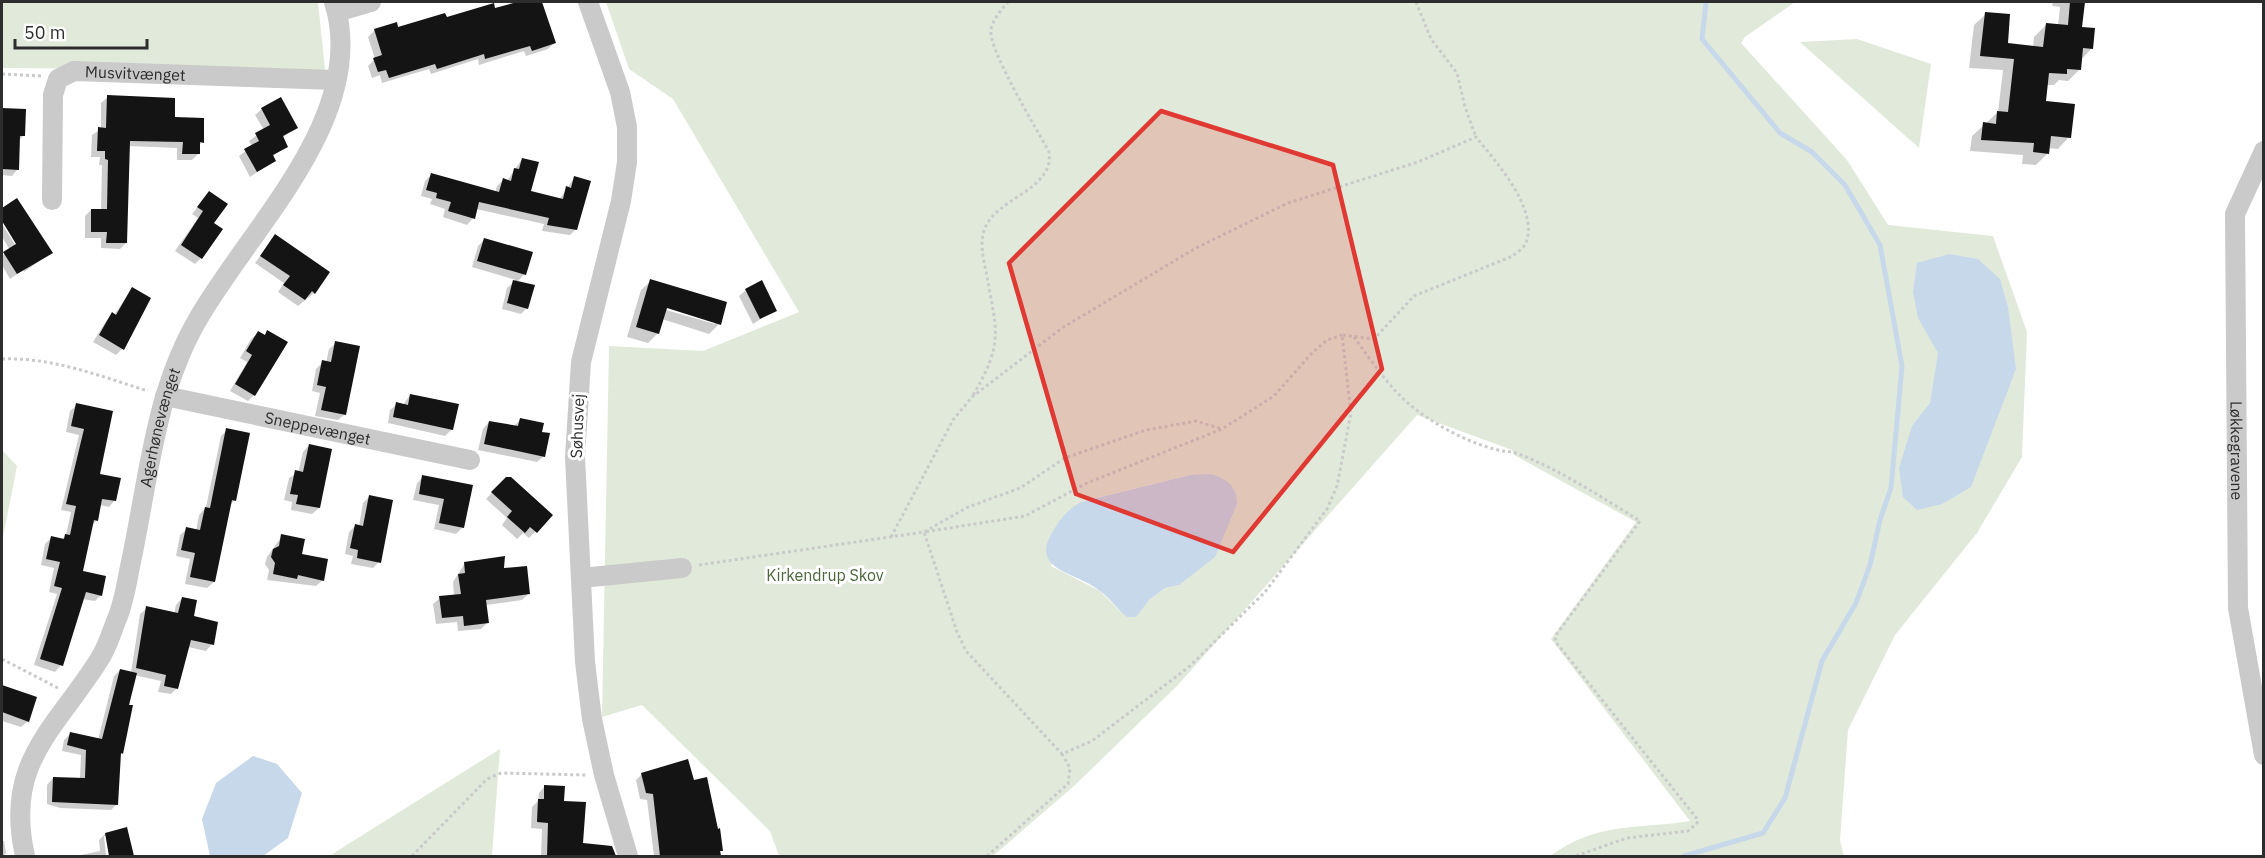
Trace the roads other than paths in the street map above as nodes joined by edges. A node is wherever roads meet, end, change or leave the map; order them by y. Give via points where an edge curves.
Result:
1 (371, 2) edge
2 (588, 2) edge
3 (335, 7) edge
4 (335, 80) junction
5 (2264, 151) edge
6 (52, 200) dead end
7 (165, 396) junction
8 (470, 460) dead end
9 (682, 568) road end
10 (581, 578) junction
11 (2264, 755) edge
12 (25, 856) edge
13 (628, 856) edge

1 - 3 street, Agerhønevænget
2 - 10 street, Søhusvej via 620,92 627,127 627,162 581,362 575,457
3 - 4 street, Agerhønevænget via 340,49
4 - 6 street, Musvitvænget via 74,71 58,79 53,94
4 - 7 street, Agerhønevænget via 325,119 308,155 197,320
5 - 11 street, Løkkegravene via 2235,214 2238,609
7 - 8 street, Sneppevænget
7 - 12 street, Agerhønevænget via 121,612 101,657 41,741 24,776 19,830
9 - 10 street
10 - 13 street, Søhusvej via 592,719

